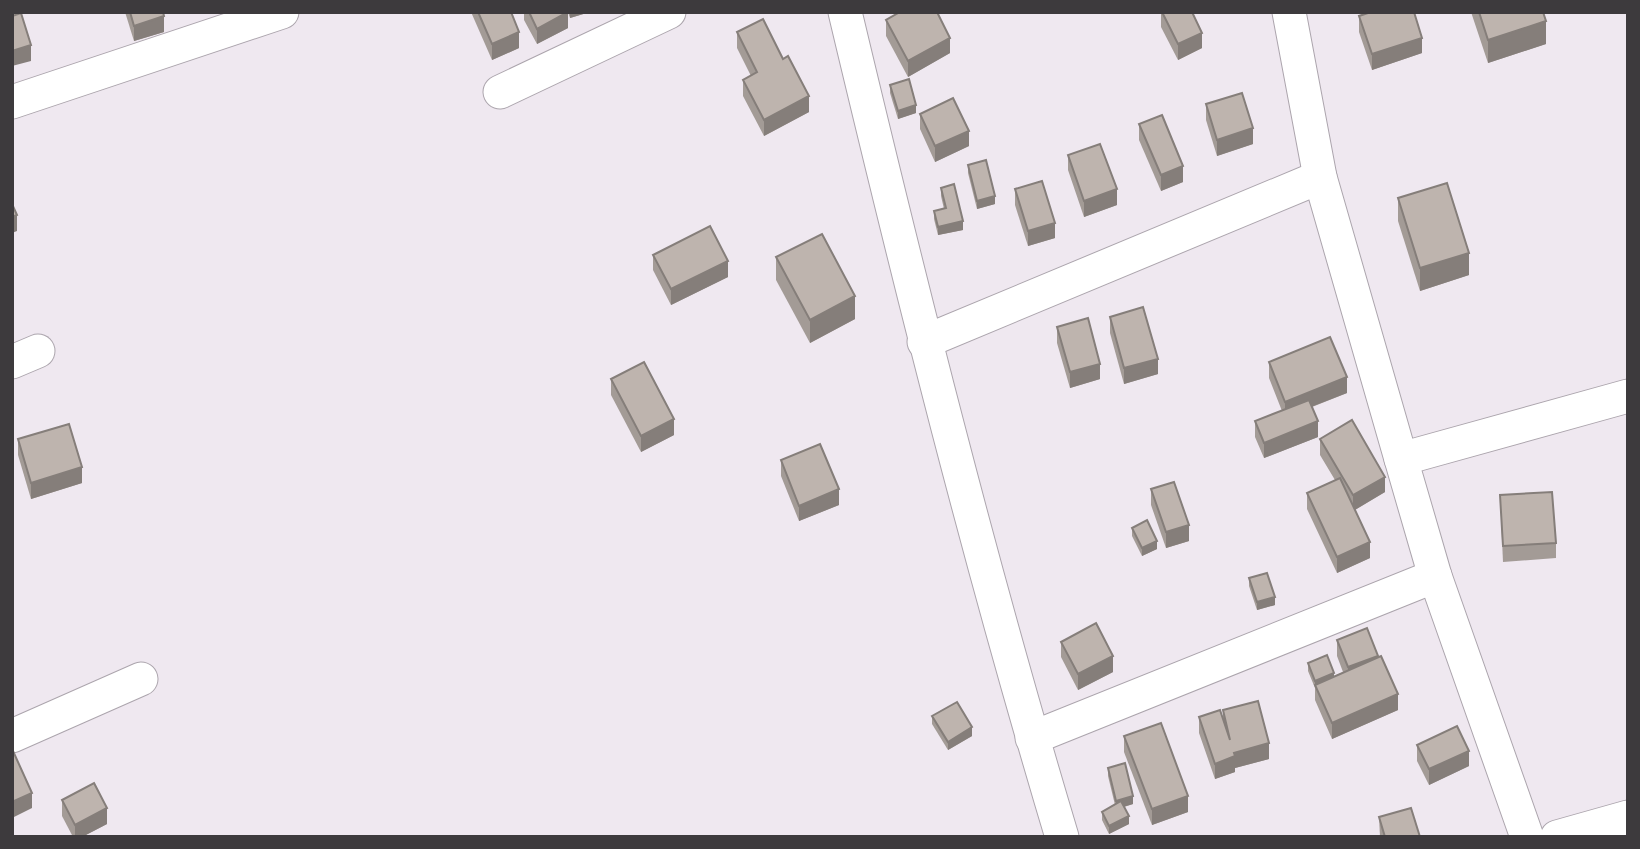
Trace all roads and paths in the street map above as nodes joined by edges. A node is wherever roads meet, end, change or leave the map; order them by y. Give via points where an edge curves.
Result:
1 (282, 12) edge
2 (669, 12) edge
3 (845, 12) edge
4 (1290, 12) edge
5 (500, 92) dead end
6 (12, 102) edge
7 (1320, 177) junction
8 (924, 342) junction
9 (1628, 396) edge
10 (1401, 459) junction
11 (1435, 576) junction
12 (141, 679) dead end
13 (12, 737) edge
14 (1032, 738) junction
15 (1628, 817) edge
16 (1062, 837) edge
17 (1527, 837) edge
18 (1557, 837) edge

1 - 6 street
2 - 5 street
3 - 8 street
4 - 7 street
7 - 8 street
7 - 10 street
8 - 14 street
9 - 10 street
10 - 11 street
11 - 14 street
11 - 17 street
12 - 13 street
14 - 16 street
15 - 18 street

